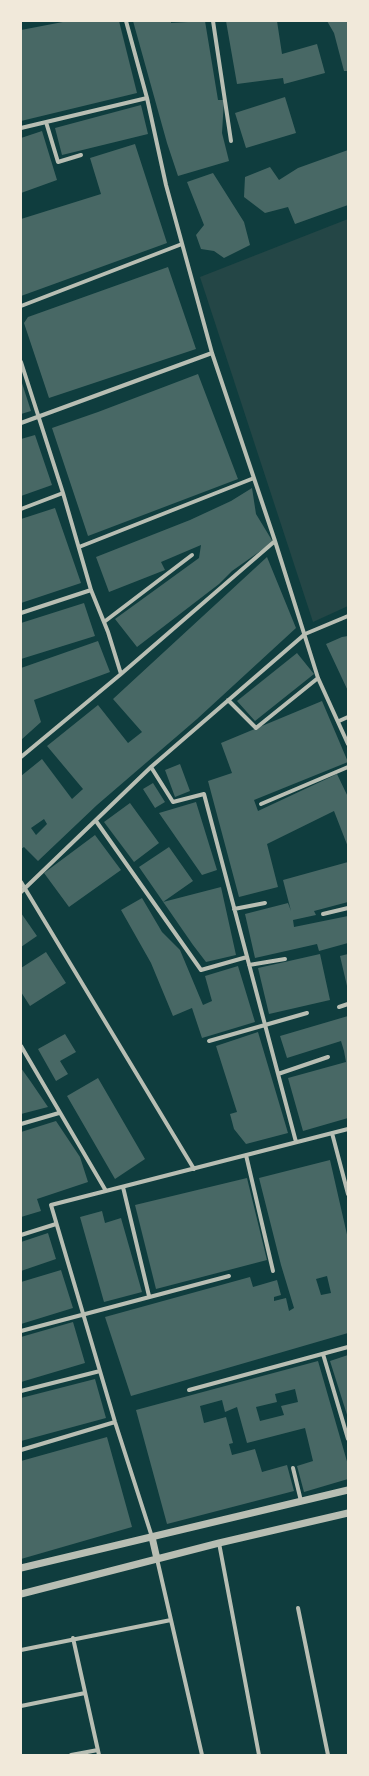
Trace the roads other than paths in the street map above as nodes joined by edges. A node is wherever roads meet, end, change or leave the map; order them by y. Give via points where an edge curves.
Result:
1 (126, 21) edge
2 (213, 21) edge
3 (147, 98) junction
4 (46, 122) junction
5 (21, 128) edge
6 (230, 141) dead end
7 (81, 155) dead end
8 (182, 244) junction
9 (21, 306) edge
10 (212, 353) junction
11 (21, 362) edge
12 (22, 368) edge
13 (39, 417) junction
14 (21, 423) edge
15 (254, 478) junction
16 (63, 493) junction
17 (21, 508) edge
18 (275, 541) junction
19 (79, 547) junction
20 (192, 555) dead end
21 (91, 590) junction
22 (21, 613) edge
23 (348, 616) edge
24 (104, 622) junction
25 (305, 634) junction
26 (121, 674) junction
27 (318, 678) junction
28 (228, 700) junction
29 (348, 717) edge
30 (338, 721) junction
31 (348, 744) edge
32 (21, 757) edge
33 (151, 767) junction
34 (348, 767) edge
35 (261, 804) dead end
36 (96, 820) junction
37 (21, 882) edge
38 (25, 888) junction
39 (21, 892) edge
40 (265, 902) dead end
41 (348, 908) edge
42 (234, 909) junction
43 (324, 914) dead end
44 (247, 957) junction
45 (285, 958) dead end
46 (249, 965) junction
47 (348, 1004) edge
48 (339, 1007) dead end
49 (307, 1013) dead end
50 (265, 1025) junction
51 (209, 1041) dead end
52 (21, 1046) edge
53 (328, 1058) dead end
54 (278, 1074) junction
55 (59, 1113) junction
56 (21, 1124) edge
57 (348, 1129) edge
58 (332, 1133) junction
59 (296, 1142) junction
60 (246, 1155) junction
61 (194, 1169) junction
62 (123, 1187) junction
63 (106, 1191) junction
64 (348, 1194) edge
65 (56, 1224) junction
66 (21, 1235) edge
67 (273, 1271) dead end
68 (229, 1276) dead end
69 (149, 1296) junction
70 (84, 1313) junction
71 (21, 1331) edge
72 (348, 1347) edge
73 (323, 1354) junction
74 (100, 1371) junction
75 (189, 1390) dead end
76 (21, 1391) edge
77 (115, 1422) junction
78 (348, 1439) edge
79 (21, 1450) edge
80 (293, 1468) dead end
81 (348, 1490) edge
82 (302, 1501) junction
83 (348, 1513) edge
84 (152, 1537) junction
85 (220, 1543) junction
86 (157, 1559) junction
87 (21, 1568) edge
88 (21, 1594) edge
89 (298, 1608) dead end
90 (171, 1620) junction
91 (73, 1638) junction
92 (21, 1650) edge
93 (85, 1693) junction
94 (21, 1706) edge
95 (98, 1750) junction
96 (71, 1755) edge
97 (99, 1755) edge
98 (202, 1755) edge
99 (258, 1755) edge
100 (328, 1755) edge

1 - 3 street
2 - 6 street
3 - 4 street
3 - 8 street
4 - 5 street
4 - 7 street via 58,162
8 - 9 street
8 - 10 street
10 - 13 street
10 - 15 street
11 - 12 street
12 - 13 street
13 - 14 street
13 - 16 street
15 - 18 street
15 - 19 street
16 - 17 street
16 - 19 street
18 - 25 street
18 - 26 street
19 - 21 street
20 - 24 street
21 - 22 street
21 - 24 street
23 - 25 street
24 - 26 street
25 - 27 street
25 - 28 street
26 - 32 street
27 - 28 street via 256,728
27 - 30 street
28 - 33 street
29 - 30 street
30 - 31 street
33 - 36 street
33 - 42 street via 172,802 204,794
34 - 35 street
36 - 38 street
36 - 44 street via 201,970
37 - 38 street
38 - 39 street
38 - 61 street
40 - 42 street
41 - 43 street
42 - 44 street
44 - 46 street
45 - 46 street
46 - 50 street
47 - 48 street
49 - 50 street
50 - 51 street
50 - 54 street
52 - 55 street
53 - 54 street
54 - 59 street
55 - 56 street
55 - 63 street
57 - 58 street
58 - 59 street
58 - 64 street
59 - 60 street
60 - 61 street
60 - 67 street
61 - 62 street
62 - 63 street
62 - 69 street
63 - 65 street via 50,1205
65 - 66 street
65 - 70 street
68 - 69 street
69 - 70 street
70 - 71 street
70 - 74 street
72 - 73 street
73 - 75 street
73 - 78 street
74 - 76 street
74 - 77 street
77 - 79 street
77 - 84 street
80 - 82 street
81 - 82 street
82 - 84 street
83 - 85 street
84 - 86 street
84 - 87 street
85 - 86 street
85 - 99 street
86 - 88 street
86 - 90 street
89 - 100 street
90 - 91 street
90 - 98 street
91 - 92 street
91 - 93 street
93 - 94 street
93 - 95 street
95 - 96 street
95 - 97 street

